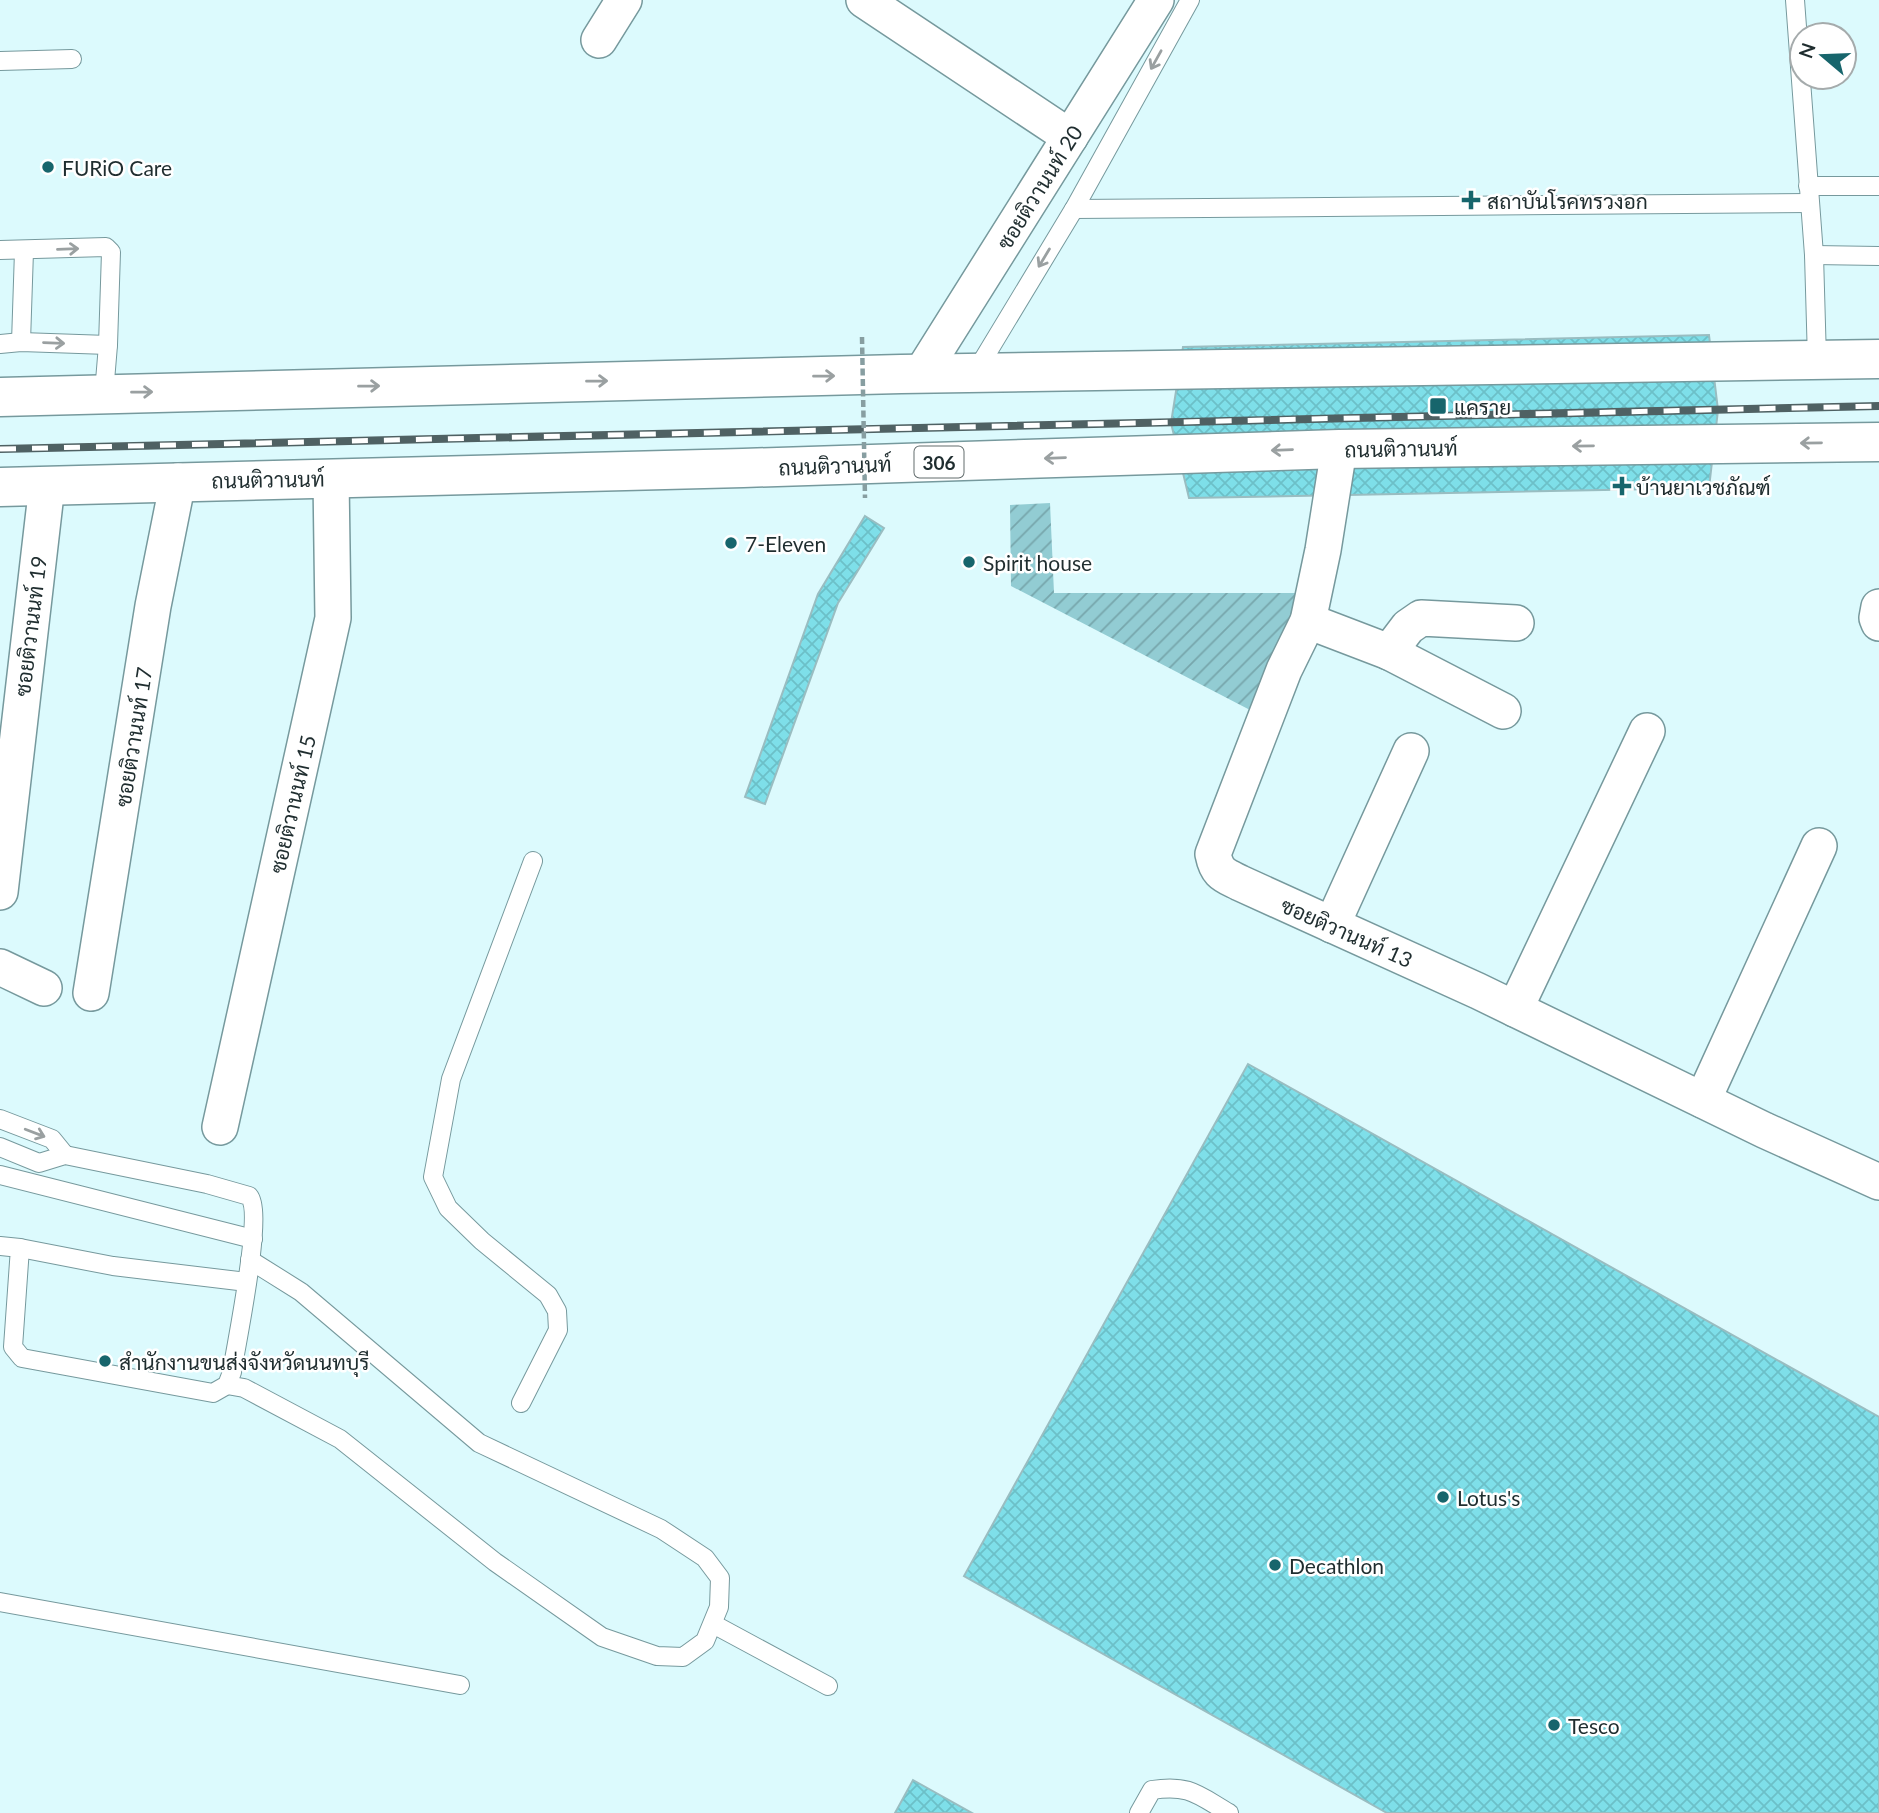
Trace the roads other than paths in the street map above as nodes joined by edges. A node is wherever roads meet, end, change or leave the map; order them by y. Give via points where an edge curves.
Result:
1 (624, 0) edge
2 (864, 0) edge
3 (1156, 0) edge
4 (1189, 0) edge
5 (1795, 0) edge
6 (599, 40) dead end
7 (72, 60) dead end
8 (0, 61) edge
9 (1070, 137) junction
10 (1879, 186) edge
11 (1808, 195) junction
12 (1074, 209) junction
13 (0, 250) edge
14 (24, 251) junction
15 (1814, 255) junction
16 (1879, 256) edge
17 (21, 342) junction
18 (0, 344) edge
19 (108, 345) junction
20 (1879, 359) edge
21 (1817, 360) junction
22 (921, 374) junction
23 (974, 374) junction
24 (104, 393) junction
25 (0, 397) edge
26 (1879, 442) edge
27 (1339, 449) junction
28 (331, 478) junction
29 (178, 481) junction
30 (47, 485) junction
31 (0, 487) edge
32 (1879, 607) edge
33 (1308, 621) junction
34 (1516, 623) dead end
35 (1879, 623) edge
36 (1389, 652) junction
37 (1503, 711) dead end
38 (9, 727) edge
39 (1647, 731) dead end
40 (1411, 751) dead end
41 (1819, 846) dead end
42 (533, 861) dead end
43 (0, 892) edge
44 (1332, 925) junction
45 (0, 967) edge
46 (44, 988) dead end
47 (91, 993) dead end
48 (1515, 1009) junction
49 (1703, 1100) junction
50 (0, 1119) edge
51 (220, 1127) dead end
52 (0, 1147) edge
53 (65, 1155) junction
54 (0, 1175) edge
55 (1879, 1182) edge
56 (253, 1238) junction
57 (0, 1246) edge
58 (20, 1248) junction
59 (250, 1260) junction
60 (247, 1282) junction
61 (227, 1385) junction
62 (521, 1403) dead end
63 (0, 1602) edge
64 (713, 1624) junction
65 (460, 1685) dead end
66 (828, 1686) dead end
67 (1139, 1813) edge
68 (1228, 1813) edge

1 - 6 street
2 - 9 street
3 - 9 street, ซอยติวานนท์ 20
4 -> 12 lane
5 - 11 lane
7 - 8 lane
9 - 22 street, ซอยติวานนท์ 20
10 - 11 lane
11 - 12 lane
11 - 15 lane
12 -> 23 lane
13 - 14 lane
14 - 17 lane
14 -> 19 lane via 109,249
15 - 16 lane
15 - 21 lane
17 - 18 lane
17 -> 19 lane
19 - 24 lane
20 - 21 main road
21 - 23 main road
22 - 23 main road
24 -> 22 main road
24 - 25 main road
26 -> 27 main road, ถนนติวานนท์ / 306
27 -> 28 main road, ถนนติวานนท์ / 306
27 - 33 street, ซอยติวานนท์ 13
28 - 29 main road, ถนนติวานนท์ / 306
28 - 51 street, ซอยติวานนท์ 15 via 333,618
29 - 30 main road, ถนนติวานนท์ / 306
29 - 47 street, ซอยติวานนท์ 17 via 153,607
30 - 31 main road, ถนนติวานนท์ / 306
30 - 38 street, ซอยติวานนท์ 19
32 - 35 street
33 - 36 street
33 - 44 street, ซอยติวานนท์ 13 via 1284,670 1213,855 1215,867 1223,875
34 - 36 street via 1421,618
36 - 37 street
38 - 43 street, ซอยติวานนท์ 19
39 - 48 street
40 - 44 street
41 - 49 street
42 - 62 lane via 452,1079 433,1177 448,1208 548,1295 557,1311 558,1330
44 - 48 street, ซอยติวานนท์ 13
45 - 46 street
48 - 49 street, ซอยติวานนท์ 13
49 - 55 street, ซอยติวานนท์ 13
50 -> 53 lane via 52,1139
52 - 53 lane via 38,1163
53 - 56 lane via 249,1196 254,1205
54 - 56 lane
56 - 59 lane
57 - 58 lane
58 - 60 lane via 113,1266
58 - 61 lane via 13,1347 22,1358 213,1394
59 - 60 lane
59 - 64 lane via 301,1292 479,1443 661,1529 705,1558 720,1578
60 - 61 lane
61 - 64 lane via 244,1388 340,1440 495,1562 602,1637 657,1656 683,1657 705,1641
63 - 65 lane
64 - 66 lane
67 - 68 lane via 1152,1790 1169,1787 1185,1788

